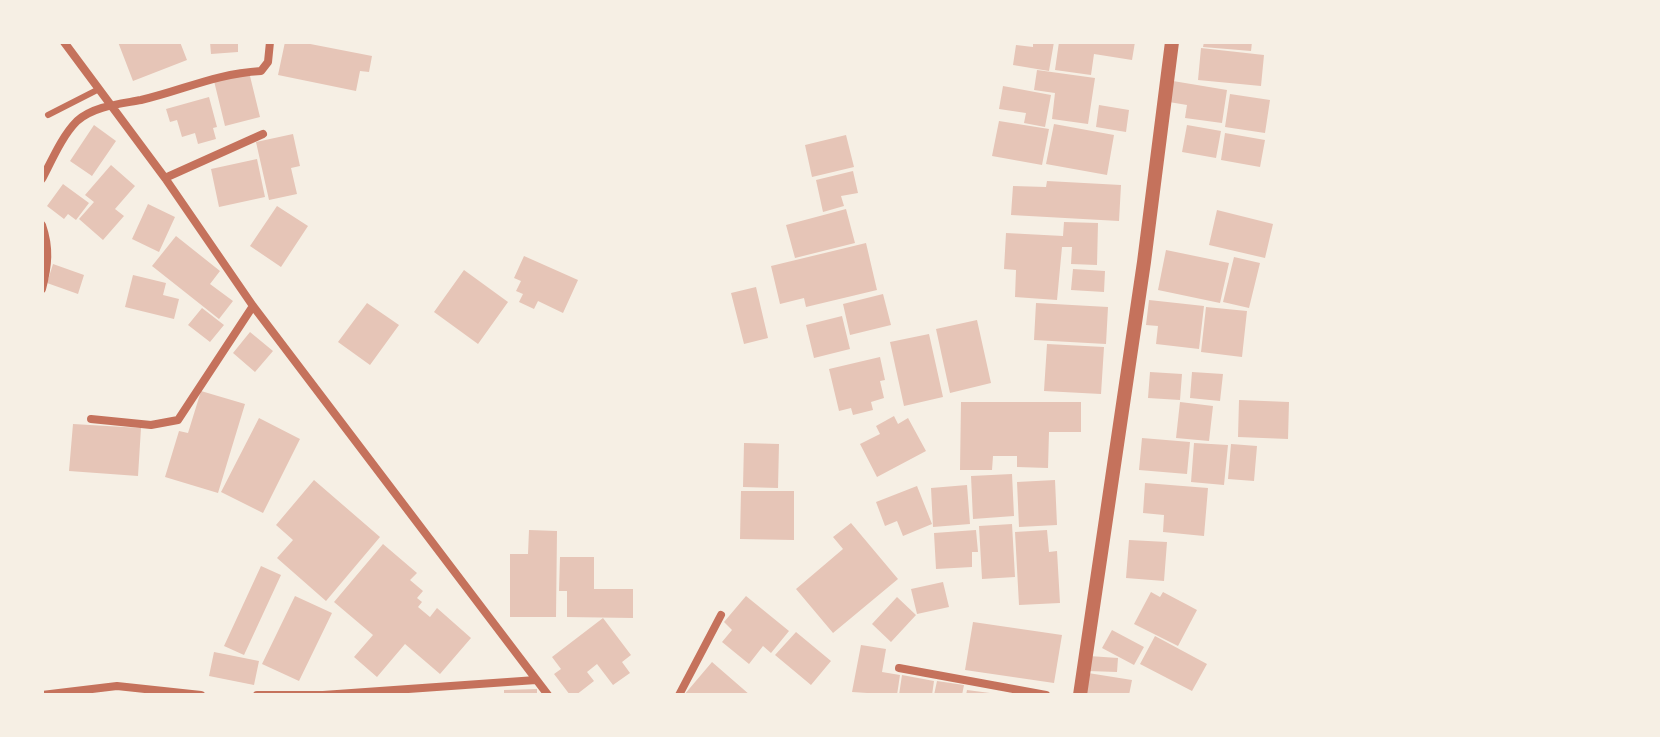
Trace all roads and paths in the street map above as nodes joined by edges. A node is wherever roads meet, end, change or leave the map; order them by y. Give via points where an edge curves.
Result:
1 (64, 42) edge
2 (270, 42) edge
3 (1172, 42) edge
4 (99, 89) junction
5 (110, 105) junction
6 (48, 115) dead end
7 (263, 134) dead end
8 (165, 178) junction
9 (42, 179) edge
10 (42, 225) edge
11 (42, 289) edge
12 (253, 306) junction
13 (91, 419) dead end
14 (721, 615) dead end
15 (899, 668) dead end
16 (536, 680) junction
17 (42, 695) edge
18 (201, 695) edge
19 (257, 695) edge
20 (548, 695) edge
21 (679, 695) edge
22 (1046, 695) edge
23 (1080, 695) edge

1 - 4 street
2 - 5 street via 268,62 261,71 218,75
3 - 23 street
4 - 5 street
4 - 6 lane
5 - 8 street
5 - 9 street via 77,122
7 - 8 street
8 - 12 street
10 - 11 street via 48,269
12 - 13 street via 178,420 151,425
12 - 16 street
14 - 21 street
15 - 22 street
16 - 19 street
16 - 20 street
17 - 18 street via 117,686

